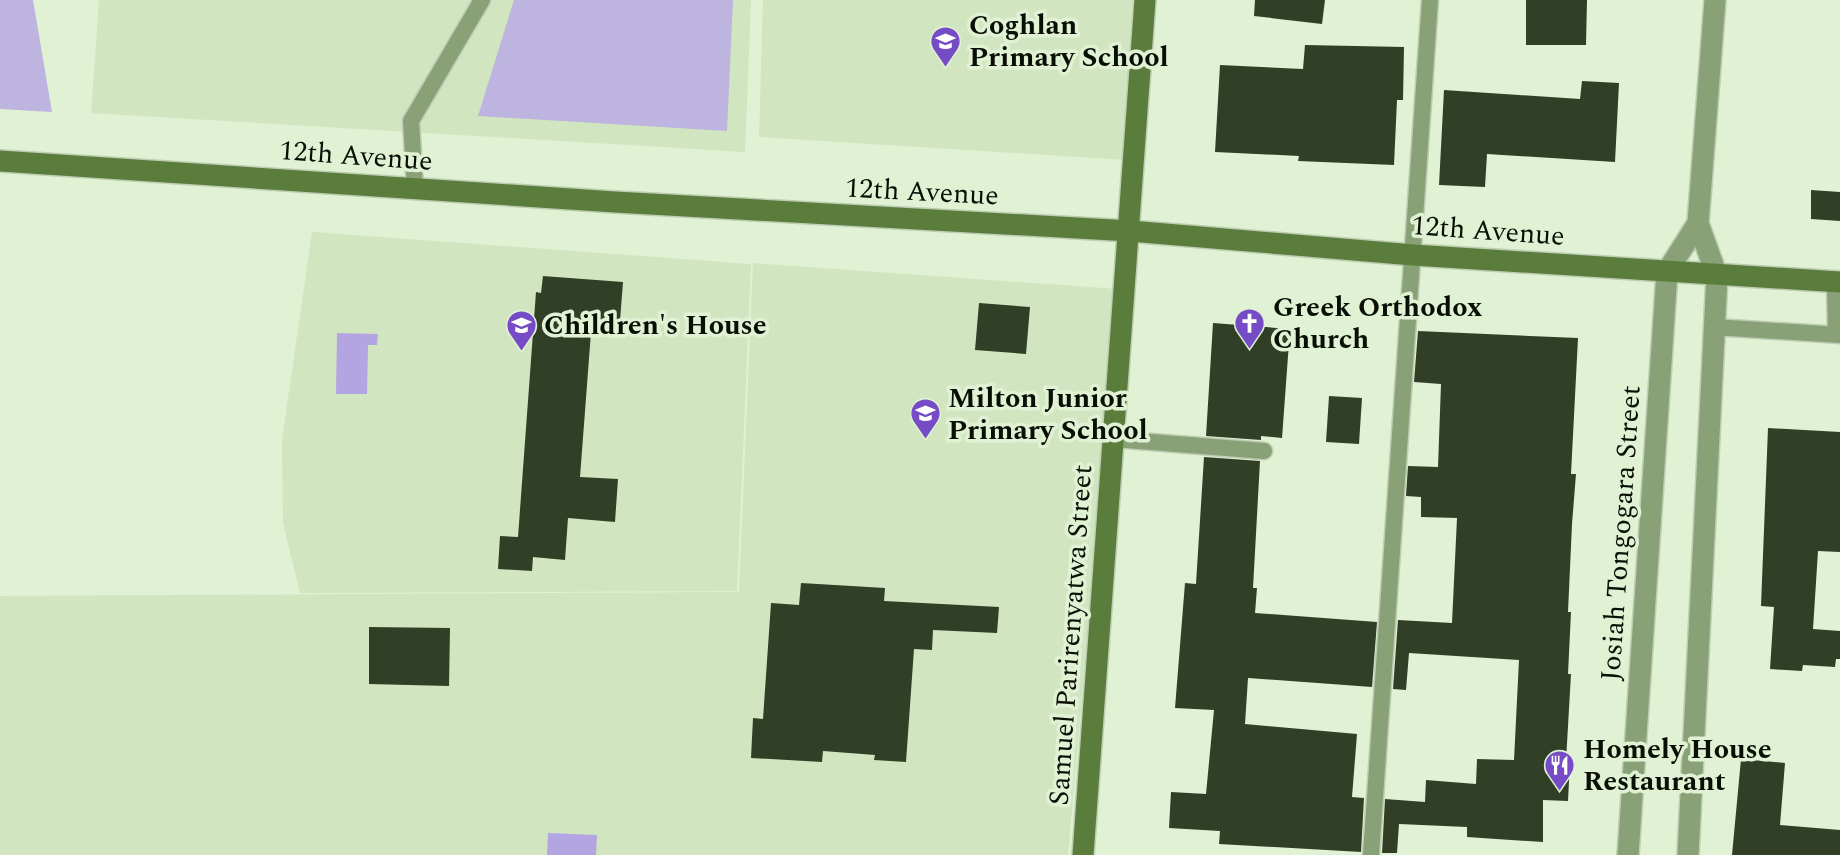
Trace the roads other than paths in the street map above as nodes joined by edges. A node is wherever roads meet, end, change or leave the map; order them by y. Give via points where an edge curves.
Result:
1 (482, 0) edge
2 (1145, 0) edge
3 (1430, 0) edge
4 (1714, 0) edge
5 (0, 161) edge
6 (415, 188) junction
7 (1698, 223) junction
8 (1130, 231) junction
9 (1413, 254) junction
10 (1667, 272) junction
11 (1717, 276) junction
12 (1837, 282) edge
13 (1713, 327) junction
14 (1838, 335) edge
15 (1114, 439) junction
16 (1264, 451) dead end
17 (1083, 855) edge
18 (1371, 855) edge
19 (1628, 855) edge
20 (1688, 855) edge

1 - 6 lane via 411,121
2 - 8 main road, Samuel Parirenyatwa Street
3 - 9 lane
4 - 7 street, Josiah Tongogara Street
5 - 6 main road, 12th Avenue
6 - 8 main road, 12th Avenue
7 - 10 street, Josiah Tongogara Street
7 - 11 street, Josiah Tongogara Street
8 - 9 main road, 12th Avenue
8 - 15 main road, Samuel Parirenyatwa Street
9 - 10 main road, 12th Avenue
9 - 18 lane
10 - 11 main road, 12th Avenue
10 - 19 street, Josiah Tongogara Street
11 - 12 main road, 12th Avenue
11 - 13 street, Josiah Tongogara Street
12 - 14 lane
13 - 14 lane
13 - 20 street, Josiah Tongogara Street
15 - 16 lane
15 - 17 main road, Samuel Parirenyatwa Street

